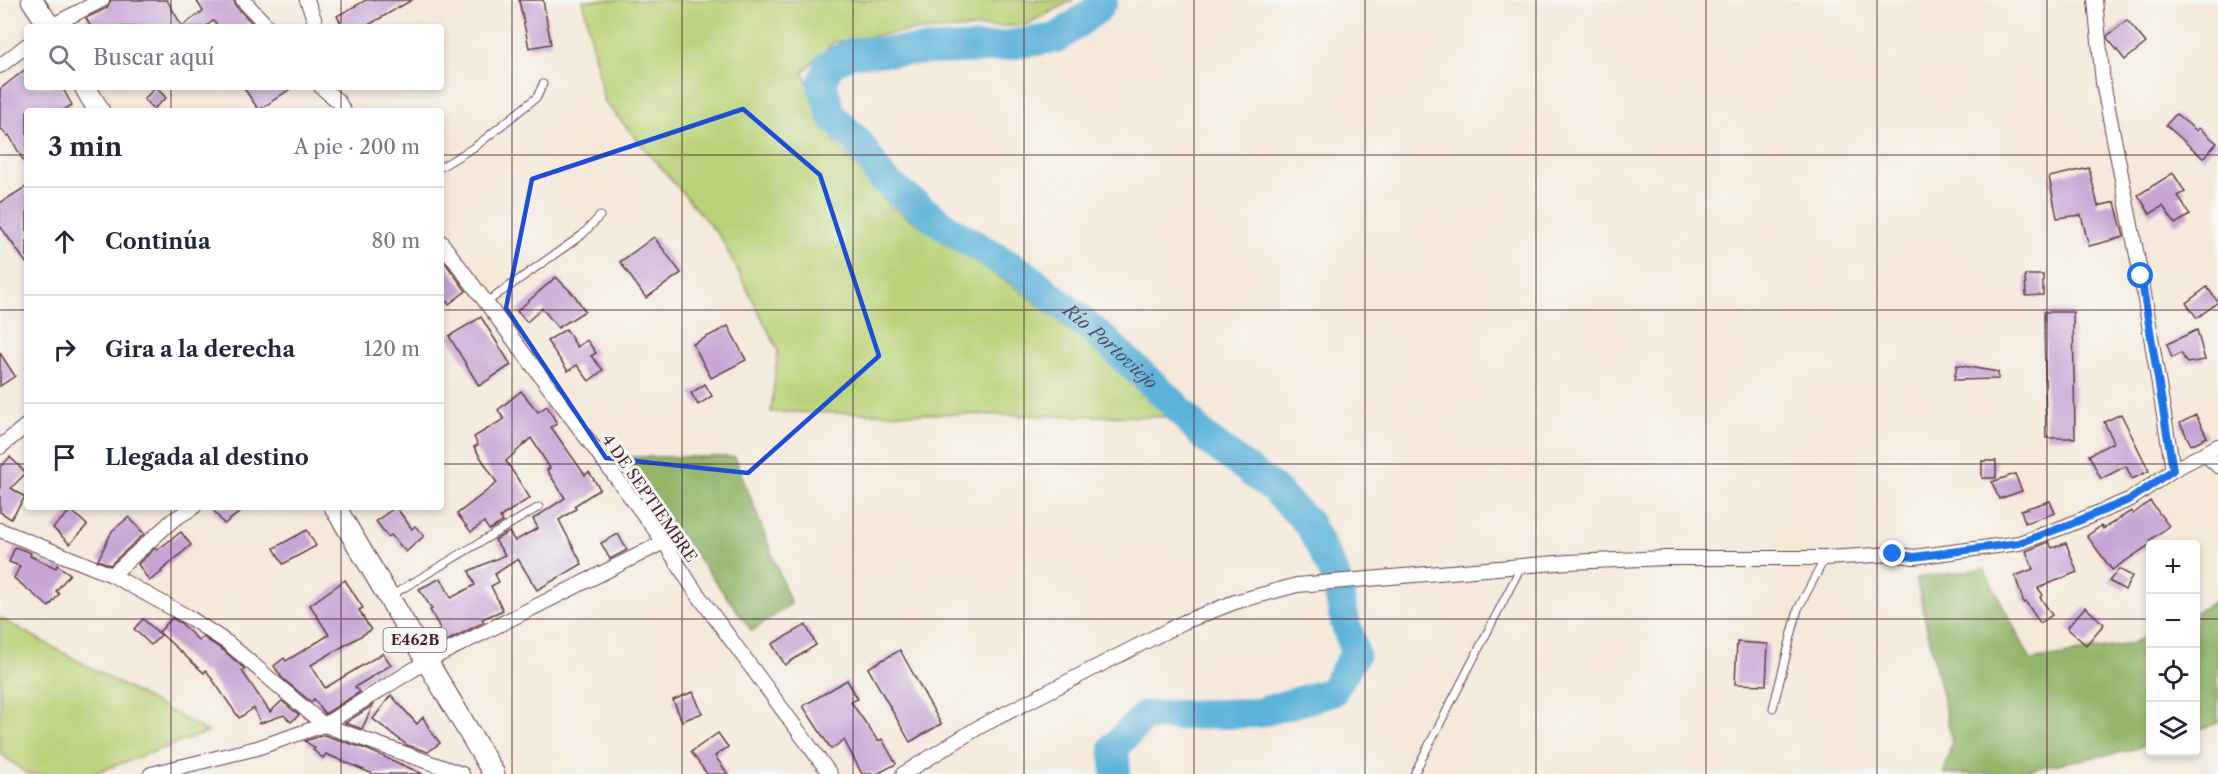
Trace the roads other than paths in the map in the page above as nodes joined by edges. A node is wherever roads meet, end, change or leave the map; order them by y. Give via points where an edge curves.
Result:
1 (32, 0) edge
2 (102, 0) edge
3 (243, 0) edge
4 (308, 0) edge
5 (2095, 0) edge
6 (48, 24) edge
7 (56, 24) edge
8 (265, 24) edge
9 (316, 24) edge
10 (24, 47) edge
11 (0, 66) edge
12 (543, 84) dead end
13 (87, 90) edge
14 (324, 90) edge
15 (335, 90) edge
16 (341, 106) edge
17 (97, 108) edge
18 (444, 165) edge
19 (600, 216) dead end
20 (444, 247) edge
21 (487, 303) junction
22 (24, 427) edge
23 (2218, 446) edge
24 (0, 447) edge
25 (2205, 454) junction
26 (2218, 466) edge
27 (2173, 470) junction
28 (539, 507) dead end
29 (189, 510) edge
30 (337, 510) edge
31 (0, 530) edge
32 (664, 542) junction
33 (1825, 558) junction
34 (1521, 565) junction
35 (112, 574) junction
36 (390, 597) junction
37 (427, 661) junction
38 (1773, 708) dead end
39 (324, 724) junction
40 (488, 772) edge
41 (151, 774) edge
42 (462, 774) edge
43 (830, 774) edge
44 (903, 774) edge
45 (1414, 774) edge

1 - 6 main road
2 - 7 street
3 - 8 street
4 - 9 street
5 - 27 street via 2103,83 2141,276
10 - 11 street
12 - 18 lane via 537,97 476,146
13 - 17 main road
14 - 16 street
15 - 16 street
19 - 21 lane via 582,235
20 - 21 street, 4 DE SEPTIEMBRE
21 - 32 street, 4 DE SEPTIEMBRE
22 - 24 street
23 - 25 street
25 - 26 street
25 - 27 street
27 - 33 street via 2131,499 2019,543 1914,557 1893,554
28 - 36 lane
29 - 35 street
30 - 36 main road, E462B
31 - 35 street
32 - 37 street
32 - 43 street, 4 DE SEPTIEMBRE via 693,588
33 - 34 street via 1667,558
33 - 38 lane via 1798,609
34 - 44 street via 1297,585 1235,602 1184,622 979,727
34 - 45 lane
35 - 39 street via 228,643
36 - 37 main road, E462B
37 - 39 street
37 - 40 main road, E462B
39 - 41 street via 257,748
39 - 42 street

